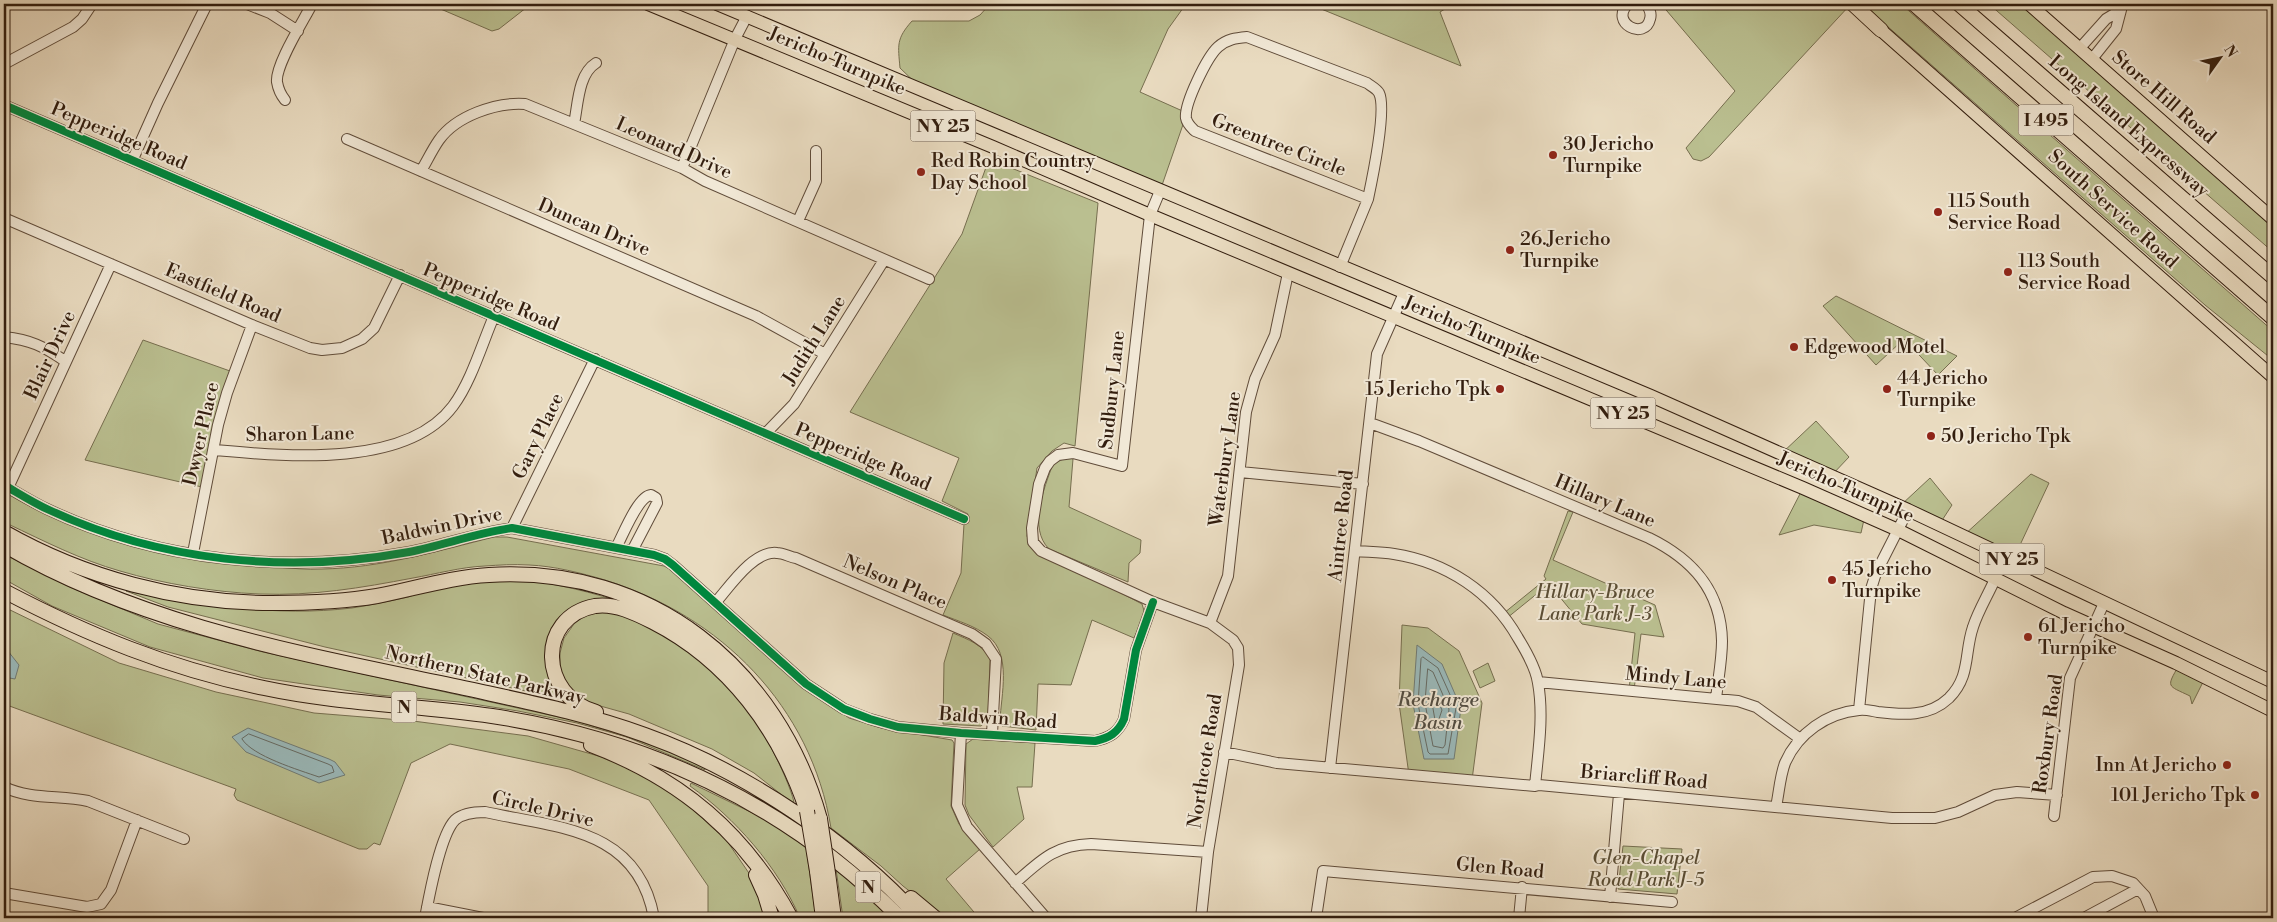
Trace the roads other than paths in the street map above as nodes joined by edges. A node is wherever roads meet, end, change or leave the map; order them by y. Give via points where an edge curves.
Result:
1 (92, 4) edge
2 (207, 4) edge
3 (247, 4) edge
4 (312, 4) edge
5 (648, 4) edge
6 (717, 4) edge
7 (1628, 4) edge
8 (1646, 4) edge
9 (1848, 4) edge
10 (1854, 4) edge
11 (1914, 4) edge
12 (1959, 4) edge
13 (2029, 4) edge
14 (2124, 7) edge
15 (747, 16) junction
16 (298, 30) junction
17 (1881, 30) junction
18 (735, 39) junction
19 (2080, 48) junction
20 (2092, 59) junction
21 (596, 63) dead end
22 (4, 64) edge
23 (285, 100) dead end
24 (4, 105) edge
25 (574, 124) junction
26 (347, 139) dead end
27 (816, 152) dead end
28 (133, 159) junction
29 (682, 168) junction
30 (421, 171) junction
31 (1160, 191) junction
32 (1368, 199) junction
33 (2199, 212) junction
34 (1150, 215) junction
35 (4, 218) edge
36 (2273, 219) edge
37 (798, 221) junction
38 (884, 260) junction
39 (111, 264) junction
40 (1340, 267) junction
41 (2273, 268) edge
42 (1288, 273) junction
43 (400, 275) junction
44 (2273, 277) edge
45 (929, 279) dead end
46 (1404, 293) junction
47 (494, 316) junction
48 (1395, 318) junction
49 (2273, 318) edge
50 (252, 325) junction
51 (4, 337) edge
52 (824, 354) junction
53 (595, 359) junction
54 (66, 361) junction
55 (2273, 377) edge
56 (1370, 423) junction
57 (766, 432) junction
58 (214, 450) junction
59 (1240, 472) junction
60 (1363, 484) junction
61 (6, 487) edge
62 (1908, 510) junction
63 (964, 519) dead end
64 (512, 528) junction
65 (1898, 530) junction
66 (4, 532) edge
67 (4, 545) edge
68 (616, 548) junction
69 (1356, 550) junction
70 (632, 551) junction
71 (193, 553) junction
72 (1995, 579) junction
73 (4, 591) edge
74 (4, 599) edge
75 (716, 602) junction
76 (1153, 602) junction
77 (2104, 603) junction
78 (1210, 623) junction
79 (2093, 627) junction
80 (1538, 682) junction
81 (2273, 682) edge
82 (1716, 699) junction
83 (1859, 710) junction
84 (2273, 711) edge
85 (870, 719) joint
86 (961, 733) junction
87 (644, 734) junction
88 (992, 734) junction
89 (1799, 738) junction
90 (1224, 752) junction
91 (1330, 768) junction
92 (1535, 786) junction
93 (4, 787) edge
94 (1619, 794) junction
95 (2057, 795) junction
96 (1776, 807) junction
97 (2054, 816) dead end
98 (137, 820) junction
99 (730, 833) junction
100 (184, 839) dead end
101 (1208, 852) junction
102 (868, 869) junction
103 (823, 872) junction
104 (1015, 882) junction
105 (1522, 888) junction
106 (2138, 889) junction
107 (4, 893) edge
108 (1610, 897) junction
109 (1672, 902) dead end
110 (427, 907) junction
111 (425, 918) edge
112 (483, 918) edge
113 (654, 918) edge
114 (772, 918) edge
115 (791, 918) edge
116 (823, 918) edge
117 (834, 918) edge
118 (900, 918) edge
119 (919, 918) edge
120 (936, 918) edge
121 (1046, 918) edge
122 (1201, 918) edge
123 (1316, 918) edge
124 (1519, 918) edge
125 (2015, 918) edge
126 (2084, 918) edge
127 (2154, 918) edge

1 - 22 street via 73,27
2 - 28 street
3 - 16 street
4 - 16 street
5 - 18 main road, Jericho Turnpike / NY 25
6 - 15 main road, Jericho Turnpike / NY 25
7 - 8 street via 1623,10 1623,19 1629,27 1638,29 1649,22 1651,12
9 - 17 main road
10 - 17 highway
11 - 49 highway, I 495
12 - 33 highway, Long Island Expressway / I 495
13 - 19 main road, Store Hill Road
14 - 19 street via 2106,19
14 - 20 street via 2116,29
15 - 18 street
15 - 31 main road, Jericho Turnpike / NY 25
16 - 23 street via 278,76 277,82
17 - 55 main road, South Service Road
18 - 29 street
18 - 34 main road, Jericho Turnpike / NY 25
19 - 20 main road, Store Hill Road
20 - 36 main road, Store Hill Road
21 - 25 street via 584,75
24 - 28 street, Pepperidge Road
25 - 29 street, Leonard Drive
25 - 30 street, Leonard Drive via 525,104 504,104 456,124 440,139
26 - 30 street, Duncan Drive
27 - 37 street via 816,181
28 - 43 street, Pepperidge Road
29 - 37 street, Leonard Drive via 704,181
30 - 52 street, Duncan Drive via 756,316
31 - 34 street, Sudbury Lane
31 - 40 main road, Jericho Turnpike / NY 25
32 - 32 street, Greentree Circle via 1381,115 1377,91 1367,83 1247,37 1229,40 1217,48 1188,103 1188,124 1195,131
32 - 40 street, Greentree Circle
33 - 41 highway
33 - 44 highway, Long Island Expressway / I 495
34 - 42 main road, Jericho Turnpike / NY 25
34 - 76 street, Sudbury Lane via 1122,466 1070,453 1058,455 1044,468 1032,528 1033,542 1041,550
35 - 39 street, Eastfield Road
37 - 38 street, Leonard Drive
38 - 45 street, Leonard Drive
38 - 52 street, Judith Lane
39 - 50 street, Eastfield Road
39 - 54 street, Blair Drive
40 - 46 main road, Jericho Turnpike / NY 25
42 - 48 main road, Jericho Turnpike / NY 25
42 - 59 street, Waterbury Lane via 1275,335 1251,391
43 - 47 street, Pepperidge Road
43 - 50 street, Eastfield Road via 374,328 362,339 342,348 310,348
46 - 48 street, Aintree Road
46 - 62 main road, Jericho Turnpike / NY 25 via 1651,396
47 - 53 street, Pepperidge Road
47 - 58 street, Sharon Lane via 463,389 452,406 435,425 414,438 384,447 324,454 280,455
48 - 56 street, Aintree Road via 1378,354
48 - 65 main road, Jericho Turnpike / NY 25
50 - 58 street, Dwyer Place via 227,393
51 - 54 street via 30,340
52 - 57 street, Judith Lane via 794,404
53 - 57 street, Pepperidge Road
53 - 64 street, Gary Place
54 - 61 street, Blair Drive
56 - 60 street, Aintree Road
56 - 82 street, Hillary Lane via 1649,538 1679,555 1702,578 1718,613 1722,644
57 - 63 street, Pepperidge Road
58 - 71 street, Dwyer Place
59 - 60 street
59 - 78 street, Waterbury Lane via 1228,576
60 - 69 street, Aintree Road
61 - 71 street, Baldwin Drive via 49,510 99,530
62 - 65 street
62 - 77 main road, Jericho Turnpike / NY 25
64 - 68 street, Baldwin Drive
64 - 71 street, Baldwin Drive via 408,552 344,561 264,562
65 - 72 main road, Jericho Turnpike / NY 25
65 - 83 street via 1871,589
66 - 103 highway, bridge via 92,572 175,594 224,601 339,600 503,574 557,578 608,590 653,608 713,647 746,678 770,708 791,742 808,780 820,819
67 - 87 highway, Northern State Parkway / N via 109,596 194,626 531,703
68 - 70 street, Baldwin Drive
68 - 70 street via 639,504 651,495 656,498 656,503
69 - 80 street via 1394,554 1425,562 1476,588 1511,625
69 - 91 street, Aintree Road
70 - 75 street, Baldwin Drive via 665,559
72 - 79 main road, Jericho Turnpike / NY 25
72 - 83 street via 1973,626 1964,675 1949,698 1926,712 1913,714
73 - 118 highway, Northern State Parkway / N via 104,640 165,663 221,678 317,698 521,721 585,735 642,753 727,789 786,824 834,857
74 - 99 highway via 103,648 220,686 321,706 507,726 584,743 663,778 694,800
75 - 85 street, Baldwin Drive via 806,684 836,704
75 - 88 street, Nelson Place via 756,558 777,553 796,558 972,634 986,644 996,659
76 - 78 street
76 - 88 street, Baldwin Road via 1136,650 1121,727 1107,738 1095,740
77 - 79 street, Roxbury Road
77 - 81 main road, Jericho Turnpike / NY 25
78 - 90 street, Northcote Road via 1233,640 1239,654
79 - 84 main road, Jericho Turnpike / NY 25
79 - 95 street, Roxbury Road via 2070,678
80 - 82 street, Mindy Lane
80 - 92 street via 1540,729
82 - 89 street, Mindy Lane via 1756,707
83 - 89 street via 1829,718
85 - 86 street, Baldwin Road via 898,727
86 - 88 street, Baldwin Road
86 - 104 street via 956,792 959,812 967,827
87 - 102 highway, Northern State Parkway / N via 751,785
87 - 103 highway, bridge via 581,707 557,682 552,662 555,640 575,614 595,606 618,607 664,628 706,657 745,695 791,768 807,811
89 - 96 street via 1785,763
90 - 91 street, Briarcliff Road via 1277,763
90 - 101 street, Northcote Road
91 - 92 street, Briarcliff Road
92 - 94 street, Briarcliff Road
93 - 98 street via 36,798 88,801
94 - 96 street, Briarcliff Road
94 - 108 street
95 - 96 street, Briarcliff Road via 2017,792 1995,795 1958,812 1924,819
95 - 97 street, Roxbury Road
98 - 100 street
98 - 107 street via 111,890 101,904 87,906
99 - 114 highway via 761,884
99 - 115 highway via 762,872
101 - 104 street via 1074,844 1045,856
101 - 122 street, Northcote Road
102 - 119 highway, Northern State Parkway / N
102 - 120 highway via 896,885
103 - 116 highway
103 - 117 highway
104 - 121 street
105 - 108 street, Glen Road
105 - 123 street, Glen Road via 1323,871
105 - 124 street
106 - 125 street via 2133,883 2112,876 2093,876
106 - 126 street
106 - 127 street via 2145,896
108 - 109 street, Glen Road
110 - 111 street, Circle Drive
110 - 112 street
110 - 113 street, Circle Drive via 433,877 454,821 465,814 485,812 568,830 596,838 612,847 644,884

